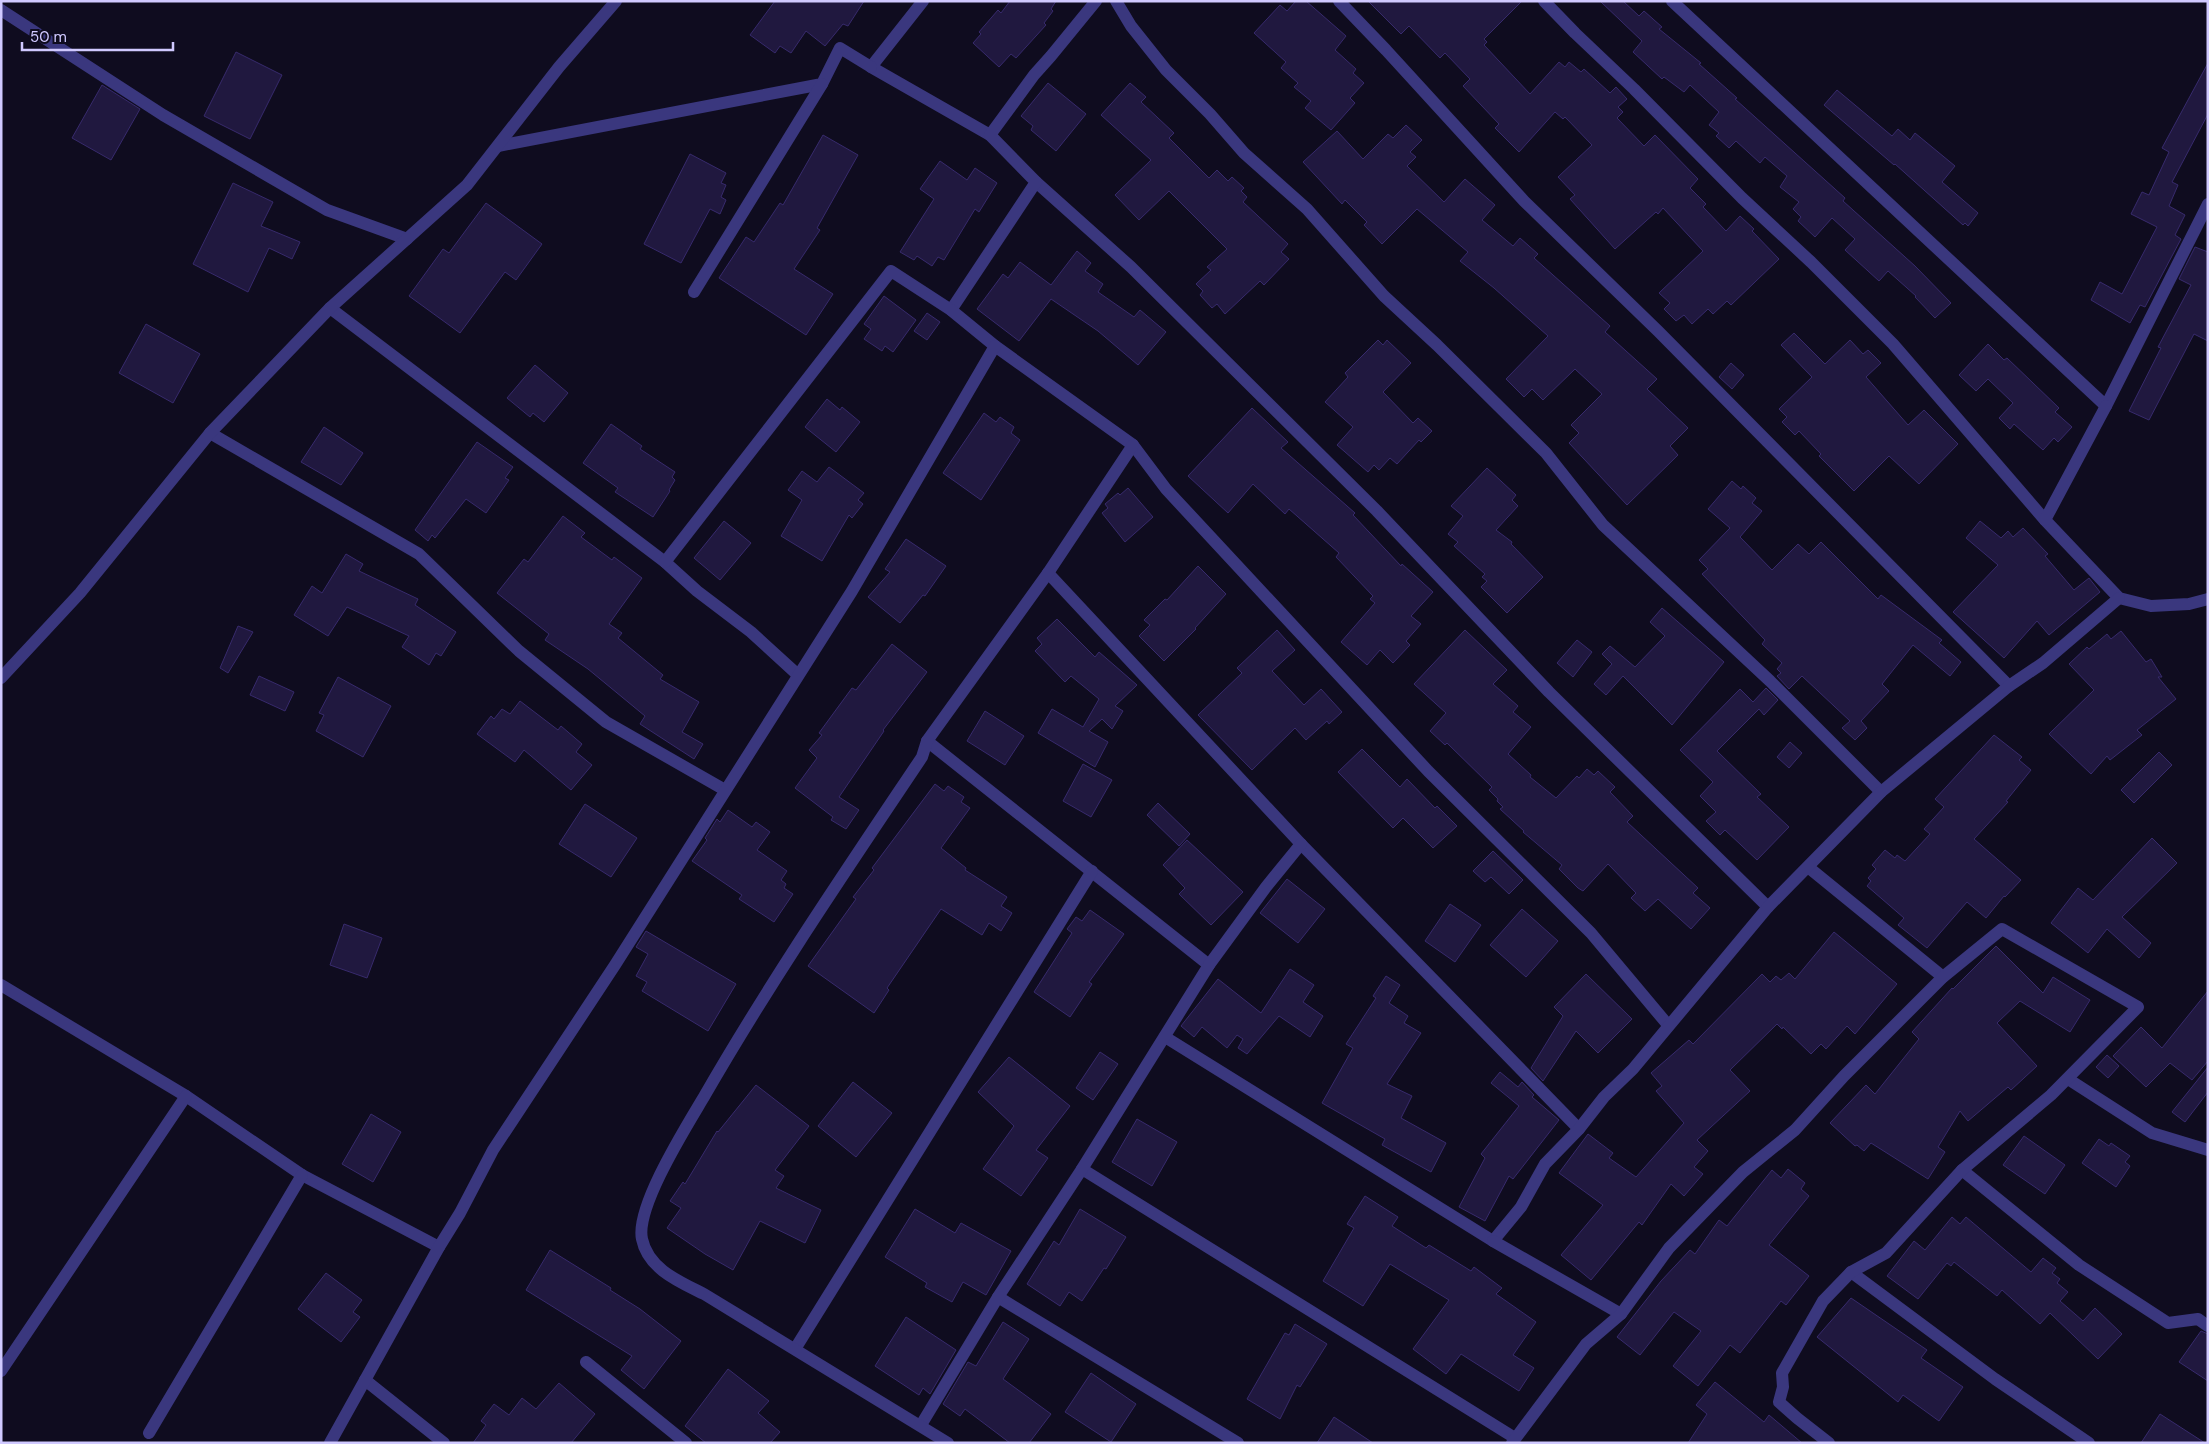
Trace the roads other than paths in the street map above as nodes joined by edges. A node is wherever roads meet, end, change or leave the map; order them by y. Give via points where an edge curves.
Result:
1 (616, 1) edge
2 (923, 1) edge
3 (1096, 1) edge
4 (1116, 1) edge
5 (1339, 1) edge
6 (1544, 1) edge
7 (1672, 1) edge
8 (1, 10) edge
9 (871, 67) junction
10 (822, 84) junction
11 (990, 134) junction
12 (498, 146) junction
13 (1036, 182) junction
14 (2208, 204) edge
15 (408, 239) junction
16 (694, 292) dead end
17 (330, 308) junction
18 (951, 310) junction
19 (995, 346) junction
20 (2106, 406) junction
21 (210, 433) junction
22 (1133, 445) junction
23 (2045, 520) junction
24 (666, 562) junction
25 (1048, 573) junction
26 (2119, 598) junction
27 (2208, 598) edge
28 (798, 675) junction
29 (2, 677) edge
30 (2009, 686) junction
31 (927, 741) junction
32 (725, 790) junction
33 (1881, 792) junction
34 (1301, 844) junction
35 (1808, 867) junction
36 (1092, 871) junction
37 (1768, 907) junction
38 (1209, 965) junction
39 (1943, 977) junction
40 (1, 985) edge
41 (1668, 1025) junction
42 (1165, 1037) junction
43 (2068, 1079) junction
44 (186, 1096) junction
45 (1580, 1129) junction
46 (2208, 1150) edge
47 (1082, 1169) junction
48 (1962, 1170) junction
49 (302, 1175) junction
50 (1493, 1242) junction
51 (439, 1247) junction
52 (1851, 1272) junction
53 (998, 1297) junction
54 (1621, 1314) junction
55 (2208, 1326) edge
56 (795, 1349) junction
57 (586, 1362) dead end
58 (1, 1371) edge
59 (365, 1380) junction
60 (921, 1425) junction
61 (149, 1433) dead end
62 (1513, 1440) edge
63 (330, 1443) edge
64 (444, 1443) edge
65 (686, 1443) edge
66 (948, 1443) edge
67 (1238, 1443) edge
68 (1829, 1443) edge
69 (2089, 1443) edge

1 - 12 street via 559,67
2 - 9 street
3 - 11 street
4 - 33 street via 1131,26 1166,70 1244,153 1306,209 1384,296 1546,453 1603,525 1770,681
5 - 30 street via 1524,201 1658,331
6 - 23 street via 1893,344
7 - 20 street
8 - 15 street via 163,115 327,210
9 - 10 street via 840,48
9 - 11 street
10 - 12 street
10 - 16 street
11 - 13 street
12 - 15 street via 467,185
13 - 18 street
13 - 37 street via 1131,267 1377,511 1549,692
14 - 20 street
15 - 17 street
17 - 21 street
17 - 24 street
18 - 19 street
18 - 24 street via 891,271
19 - 22 street
19 - 28 street via 852,590
20 - 23 street
21 - 29 street via 80,593
21 - 32 street via 419,554 519,651 606,722
22 - 25 street
22 - 41 street via 1166,489 1428,771 1591,933
23 - 26 street
24 - 28 street
25 - 31 street
25 - 34 street
26 - 27 street via 2151,606 2189,604
26 - 30 street via 2043,663
28 - 32 street
30 - 33 street
31 - 36 street
31 - 56 street via 922,757 757,1006 667,1160 645,1210 641,1238 649,1258 670,1276
32 - 51 street via 616,965 493,1150
33 - 35 street
34 - 38 street
34 - 45 street
35 - 37 street
35 - 39 street
36 - 38 street
36 - 56 street
37 - 41 street
38 - 42 street
39 - 43 street via 2002,929 2138,1006
39 - 54 street via 1795,1130 1743,1172 1669,1248
40 - 44 street
41 - 45 street
42 - 47 street
42 - 50 street
43 - 46 street via 2152,1134
43 - 48 street
44 - 49 street
44 - 58 street
45 - 50 street via 1545,1164 1520,1207
47 - 53 street
47 - 62 street
48 - 52 street via 1886,1253
48 - 55 street via 2079,1265 2168,1323 2198,1319
49 - 51 street
49 - 61 street
50 - 54 street
51 - 59 street
52 - 68 street via 1823,1301 1782,1373 1779,1402
52 - 69 street via 1995,1379
53 - 60 street
53 - 67 street
54 - 62 street via 1586,1344
56 - 60 street
57 - 65 street
59 - 63 street
59 - 64 street
60 - 66 street

